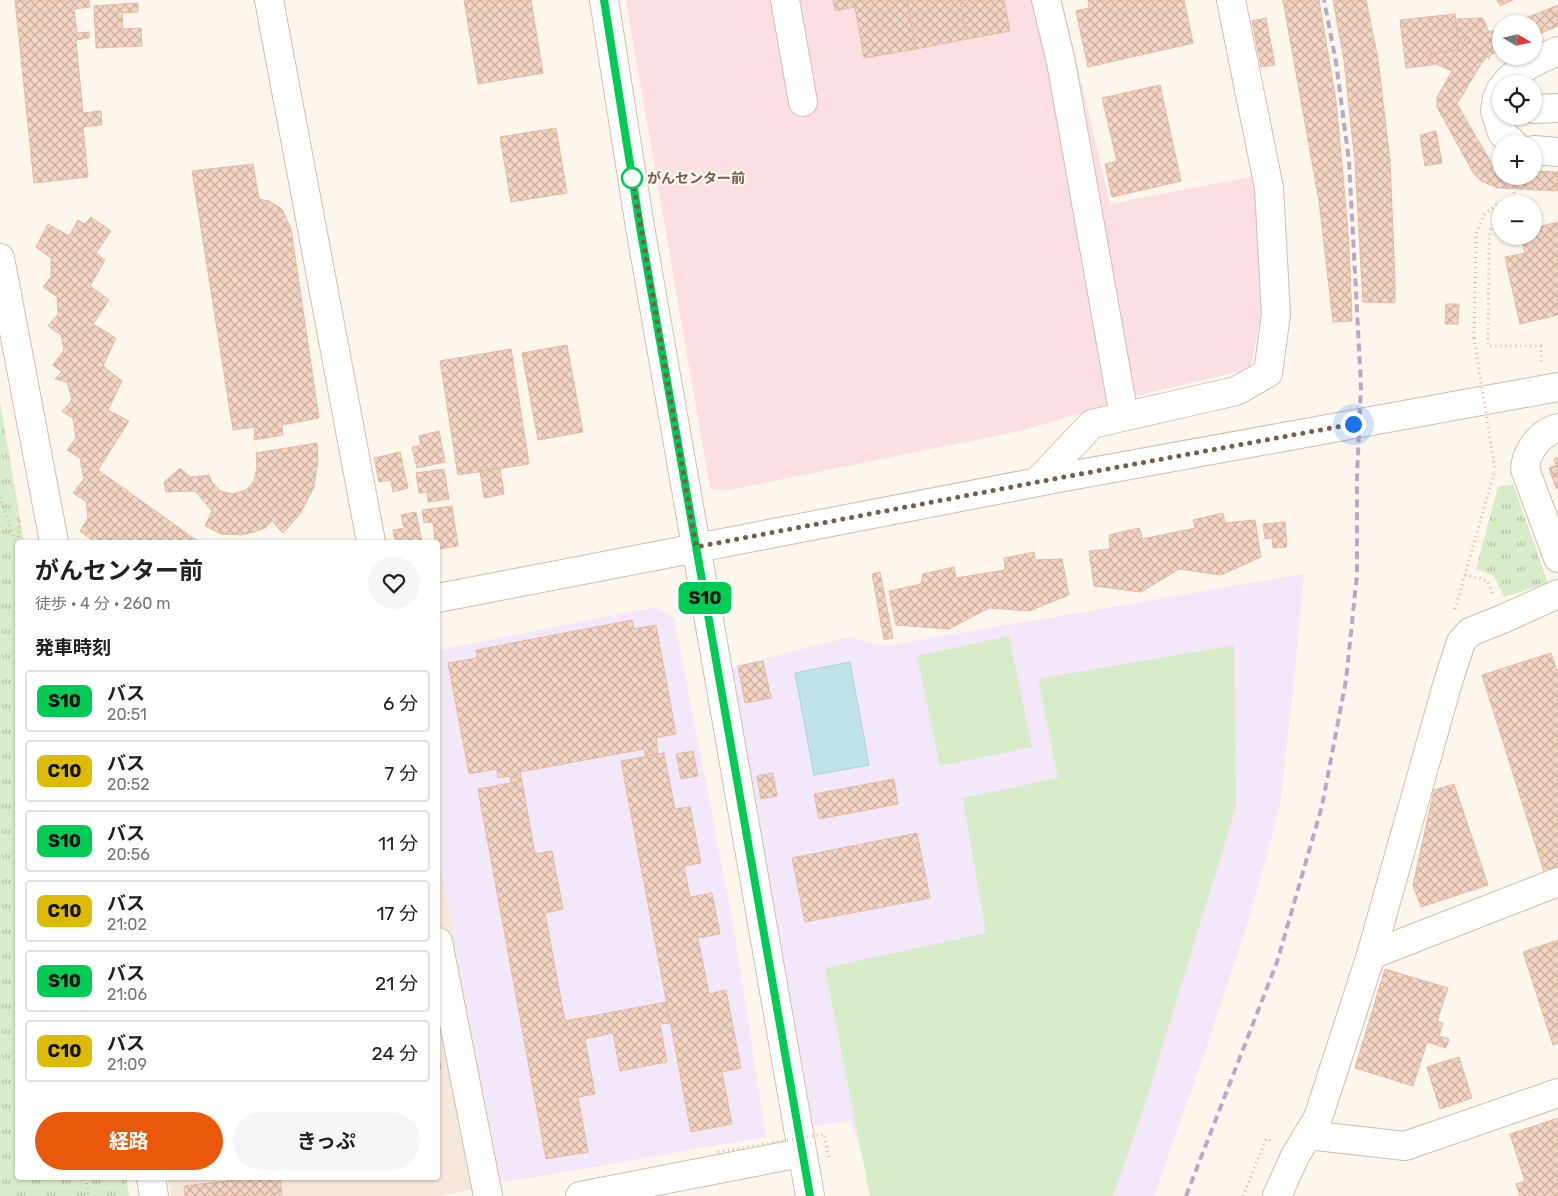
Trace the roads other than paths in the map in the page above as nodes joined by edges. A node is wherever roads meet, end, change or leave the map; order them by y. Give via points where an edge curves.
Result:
1 (269, 0) edge
2 (604, 0) edge
3 (785, 0) edge
4 (1046, 0) edge
5 (1231, 0) edge
6 (1558, 51) edge
7 (1521, 75) edge
8 (802, 102) dead end
9 (1558, 108) edge
10 (1542, 109) edge
11 (1542, 151) edge
12 (1558, 152) edge
13 (0, 258) edge
14 (1552, 388) edge
15 (1124, 416) junction
16 (1558, 428) edge
17 (1036, 482) junction
18 (54, 540) edge
19 (371, 540) edge
20 (696, 547) junction
21 (1558, 558) edge
22 (1558, 594) edge
23 (440, 598) edge
24 (1558, 882) edge
25 (440, 952) edge
26 (1371, 954) junction
27 (1558, 1093) edge
28 (1308, 1135) junction
29 (801, 1153) junction
30 (151, 1180) edge
31 (154, 1196) edge
32 (488, 1196) edge
33 (580, 1196) edge
34 (810, 1196) edge
35 (1277, 1196) edge

1 - 19 street
2 - 20 street
3 - 8 street
4 - 15 street via 1061,62
5 - 15 street via 1269,188 1276,314 1268,373 1236,390
6 - 7 street via 1536,60
9 - 10 street
11 - 12 street
13 - 18 street
14 - 17 street
15 - 17 street via 1092,424
16 - 21 street via 1541,436 1525,460 1525,469
17 - 20 street
20 - 23 street
20 - 29 street
22 - 26 street via 1470,632 1461,642
24 - 26 street
25 - 32 street
26 - 28 street via 1318,1118
27 - 28 street via 1405,1146
28 - 35 street
29 - 33 street
29 - 34 street
30 - 31 street

